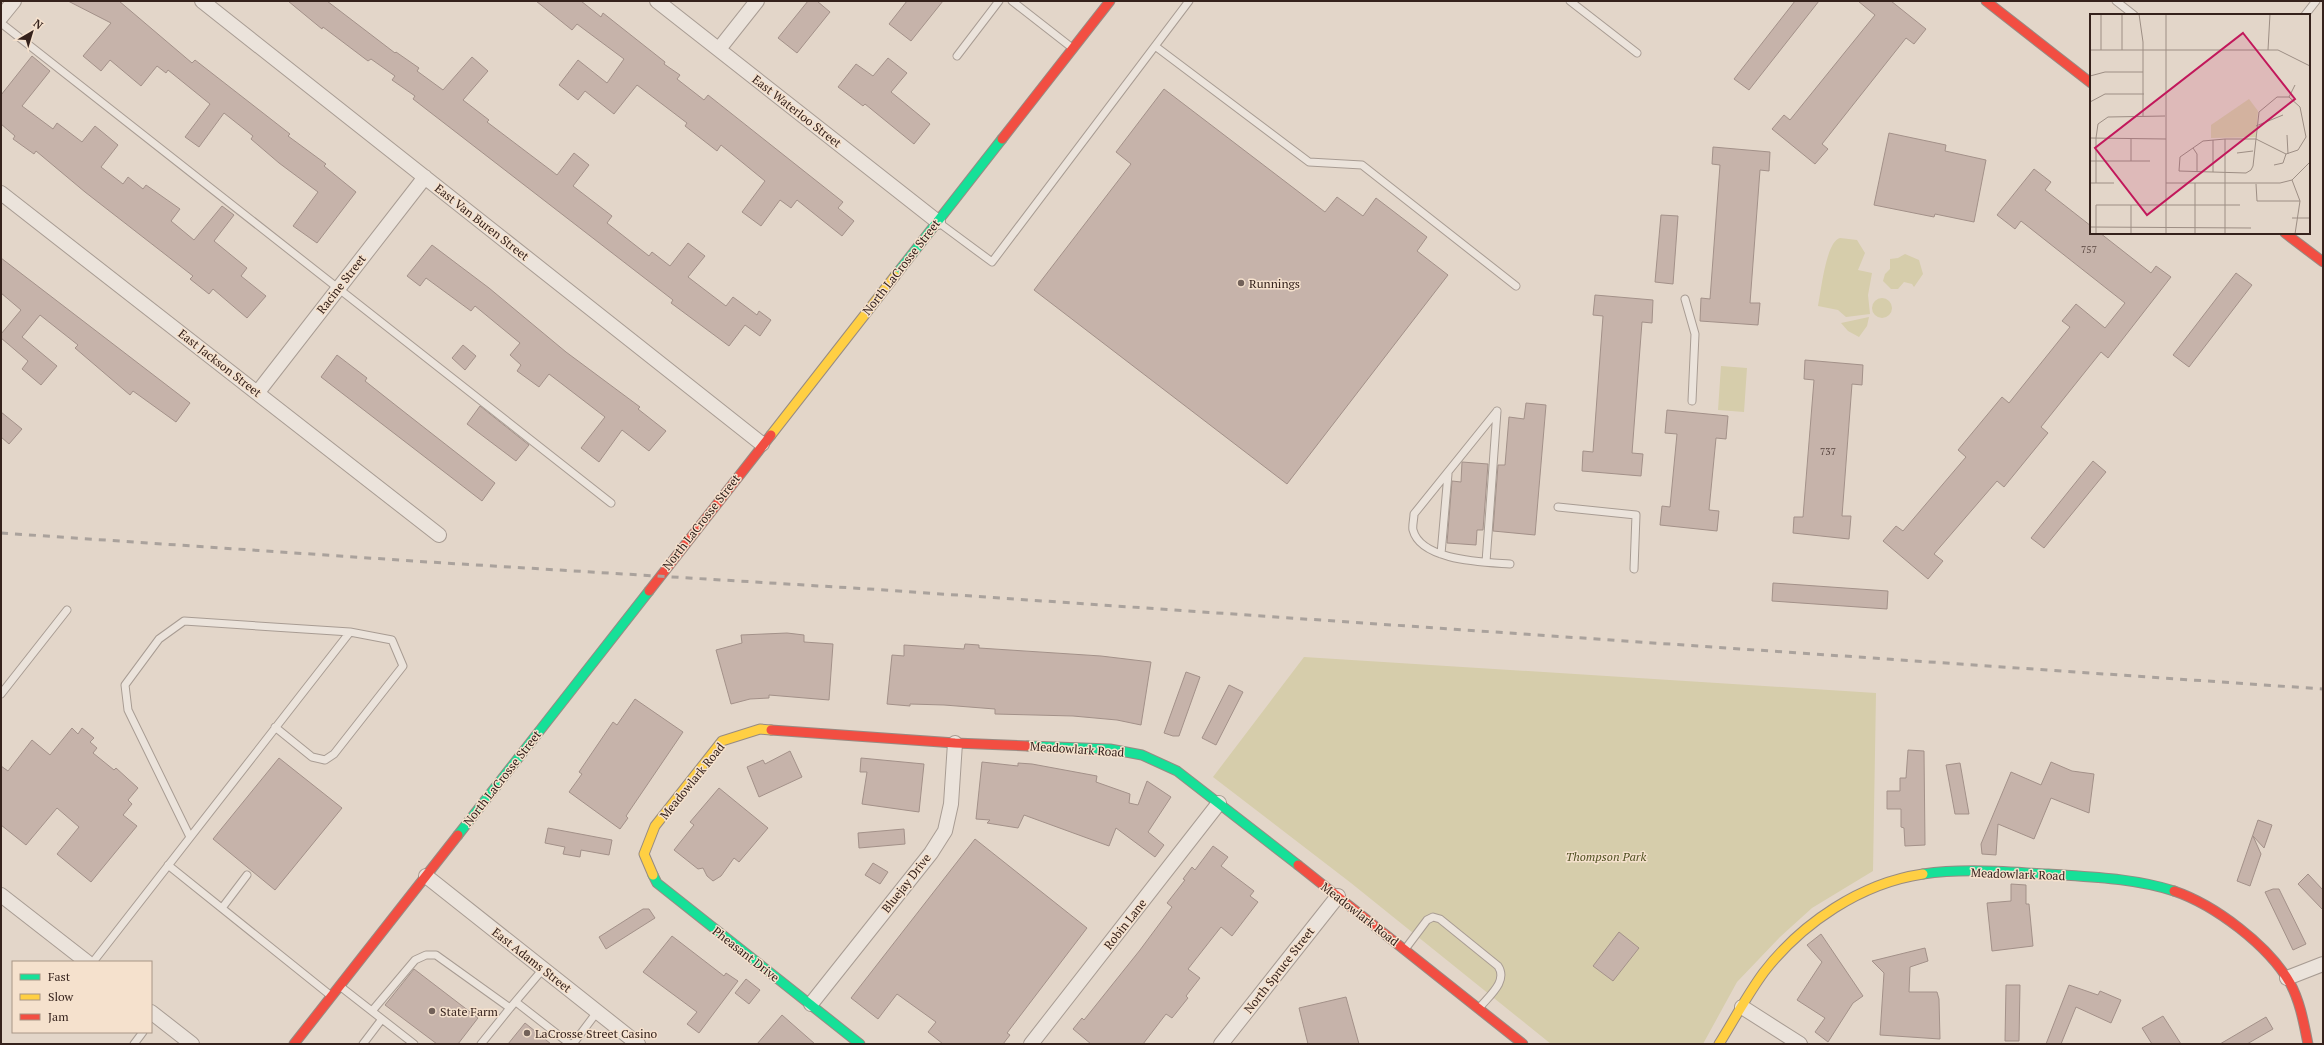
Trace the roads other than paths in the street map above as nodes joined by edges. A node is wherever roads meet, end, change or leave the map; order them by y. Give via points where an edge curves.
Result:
1 (14, 1) edge
2 (202, 1) edge
3 (657, 1) edge
4 (757, 1) edge
5 (999, 1) edge
6 (1012, 1) edge
7 (1110, 1) edge
8 (1189, 1) edge
9 (1570, 1) edge
10 (1986, 1) edge
11 (2116, 1) edge
12 (2316, 1) edge
13 (2133, 14) edge
14 (2306, 14) edge
15 (1, 17) edge
16 (1, 23) edge
17 (1155, 46) junction
18 (719, 49) junction
19 (1073, 49) junction
20 (1637, 52) dead end
21 (957, 56) dead end
22 (2090, 81) edge
23 (425, 177) junction
24 (1, 193) edge
25 (938, 222) junction
26 (2286, 234) edge
27 (2323, 262) edge
28 (1516, 286) dead end
29 (338, 288) junction
30 (1685, 299) dead end
31 (258, 392) junction
32 (1692, 401) dead end
33 (762, 444) junction
34 (1448, 474) junction
35 (611, 503) dead end
36 (1558, 507) dead end
37 (439, 535) dead end
38 (1441, 554) junction
39 (1486, 562) junction
40 (1510, 564) dead end
41 (1634, 569) dead end
42 (67, 610) dead end
43 (350, 632) junction
44 (1, 694) edge
45 (276, 728) junction
46 (955, 743) junction
47 (1219, 803) junction
48 (190, 837) junction
49 (644, 854) joint
50 (168, 865) junction
51 (247, 875) dead end
52 (426, 876) junction
53 (1, 895) edge
54 (1338, 896) junction
55 (222, 908) junction
56 (1404, 950) junction
57 (86, 961) edge
58 (94, 961) edge
59 (2323, 964) edge
60 (543, 969) junction
61 (2287, 978) junction
62 (340, 986) junction
63 (332, 996) junction
64 (516, 1002) junction
65 (811, 1004) junction
66 (1742, 1007) junction
67 (510, 1008) junction
68 (1479, 1009) junction
69 (372, 1011) junction
70 (597, 1012) junction
71 (153, 1017) edge
72 (382, 1019) junction
73 (142, 1033) edge
74 (134, 1044) edge
75 (192, 1044) edge
76 (294, 1044) edge
77 (363, 1044) edge
78 (414, 1044) edge
79 (481, 1044) edge
80 (570, 1044) edge
81 (573, 1044) edge
82 (638, 1044) edge
83 (860, 1044) edge
84 (1031, 1044) edge
85 (1221, 1044) edge
86 (1523, 1044) edge
87 (1719, 1044) edge
88 (1800, 1044) edge
89 (2308, 1044) edge

1 - 15 street
2 - 23 street, East Van Buren Street
3 - 18 street, East Waterloo Street
4 - 18 street
5 - 21 lane
6 - 19 lane
7 - 19 street, North LaCrosse Street
8 - 17 lane
9 - 20 lane
10 - 22 street
11 - 13 lane
12 - 14 lane
16 - 29 lane
17 - 25 lane via 992,262
17 - 28 lane via 1309,162 1362,165
18 - 25 street, East Waterloo Street
19 - 25 street, North LaCrosse Street
23 - 29 street, Racine Street
23 - 33 street, East Van Buren Street
24 - 31 street, East Jackson Street
25 - 33 street, North LaCrosse Street
26 - 27 street
29 - 31 street, Racine Street
29 - 35 lane
30 - 32 lane via 1695,334
31 - 37 street, East Jackson Street
33 - 52 street, North LaCrosse Street
34 - 38 lane
34 - 38 lane via 1414,514 1413,530 1423,545
34 - 39 lane via 1497,411
36 - 41 lane via 1636,515
38 - 39 lane
39 - 40 lane
42 - 44 lane
43 - 45 lane
43 - 45 lane via 392,640 403,666 334,754 325,760 312,757
43 - 48 lane via 184,621 159,639 125,685 128,710
45 - 48 lane
46 - 47 street, Meadowlark Road via 1110,749 1142,755 1176,771
46 - 49 street, Meadowlark Road via 760,729 737,735 722,741 655,826
46 - 65 street, Bluejay Drive via 951,804 945,831 931,853
47 - 54 street, Meadowlark Road
47 - 84 street, Robin Lane
48 - 50 lane
49 - 65 street, Pheasant Drive via 657,883
50 - 55 lane
50 - 58 lane
51 - 55 lane
52 - 60 street, East Adams Street
52 - 62 street, North LaCrosse Street
53 - 57 street
54 - 56 street, Meadowlark Road
54 - 85 street, North Spruce Street
55 - 63 lane
56 - 68 street, Meadowlark Road
56 - 68 lane via 1427,920 1433,917 1440,919 1498,966 1502,973 1502,980
59 - 61 street
60 - 64 lane
60 - 70 street, East Adams Street
61 - 66 street, Meadowlark Road via 2248,935 2208,907 2166,889 2110,878 1998,871 1920,874 1877,886 1839,907 1805,932 1784,949 1764,972
61 - 89 street, Meadowlark Road via 2303,1020
62 - 63 street, North LaCrosse Street
62 - 69 lane
63 - 76 street, North LaCrosse Street
64 - 67 lane
64 - 80 lane
65 - 83 street, Pheasant Drive
66 - 87 street, Meadowlark Road
66 - 88 street
67 - 69 lane via 436,955 426,955 415,960
67 - 79 lane
68 - 86 street, Meadowlark Road
69 - 72 lane
70 - 81 lane
70 - 82 street, East Adams Street
71 - 75 street
72 - 77 lane
72 - 78 lane
73 - 74 lane

